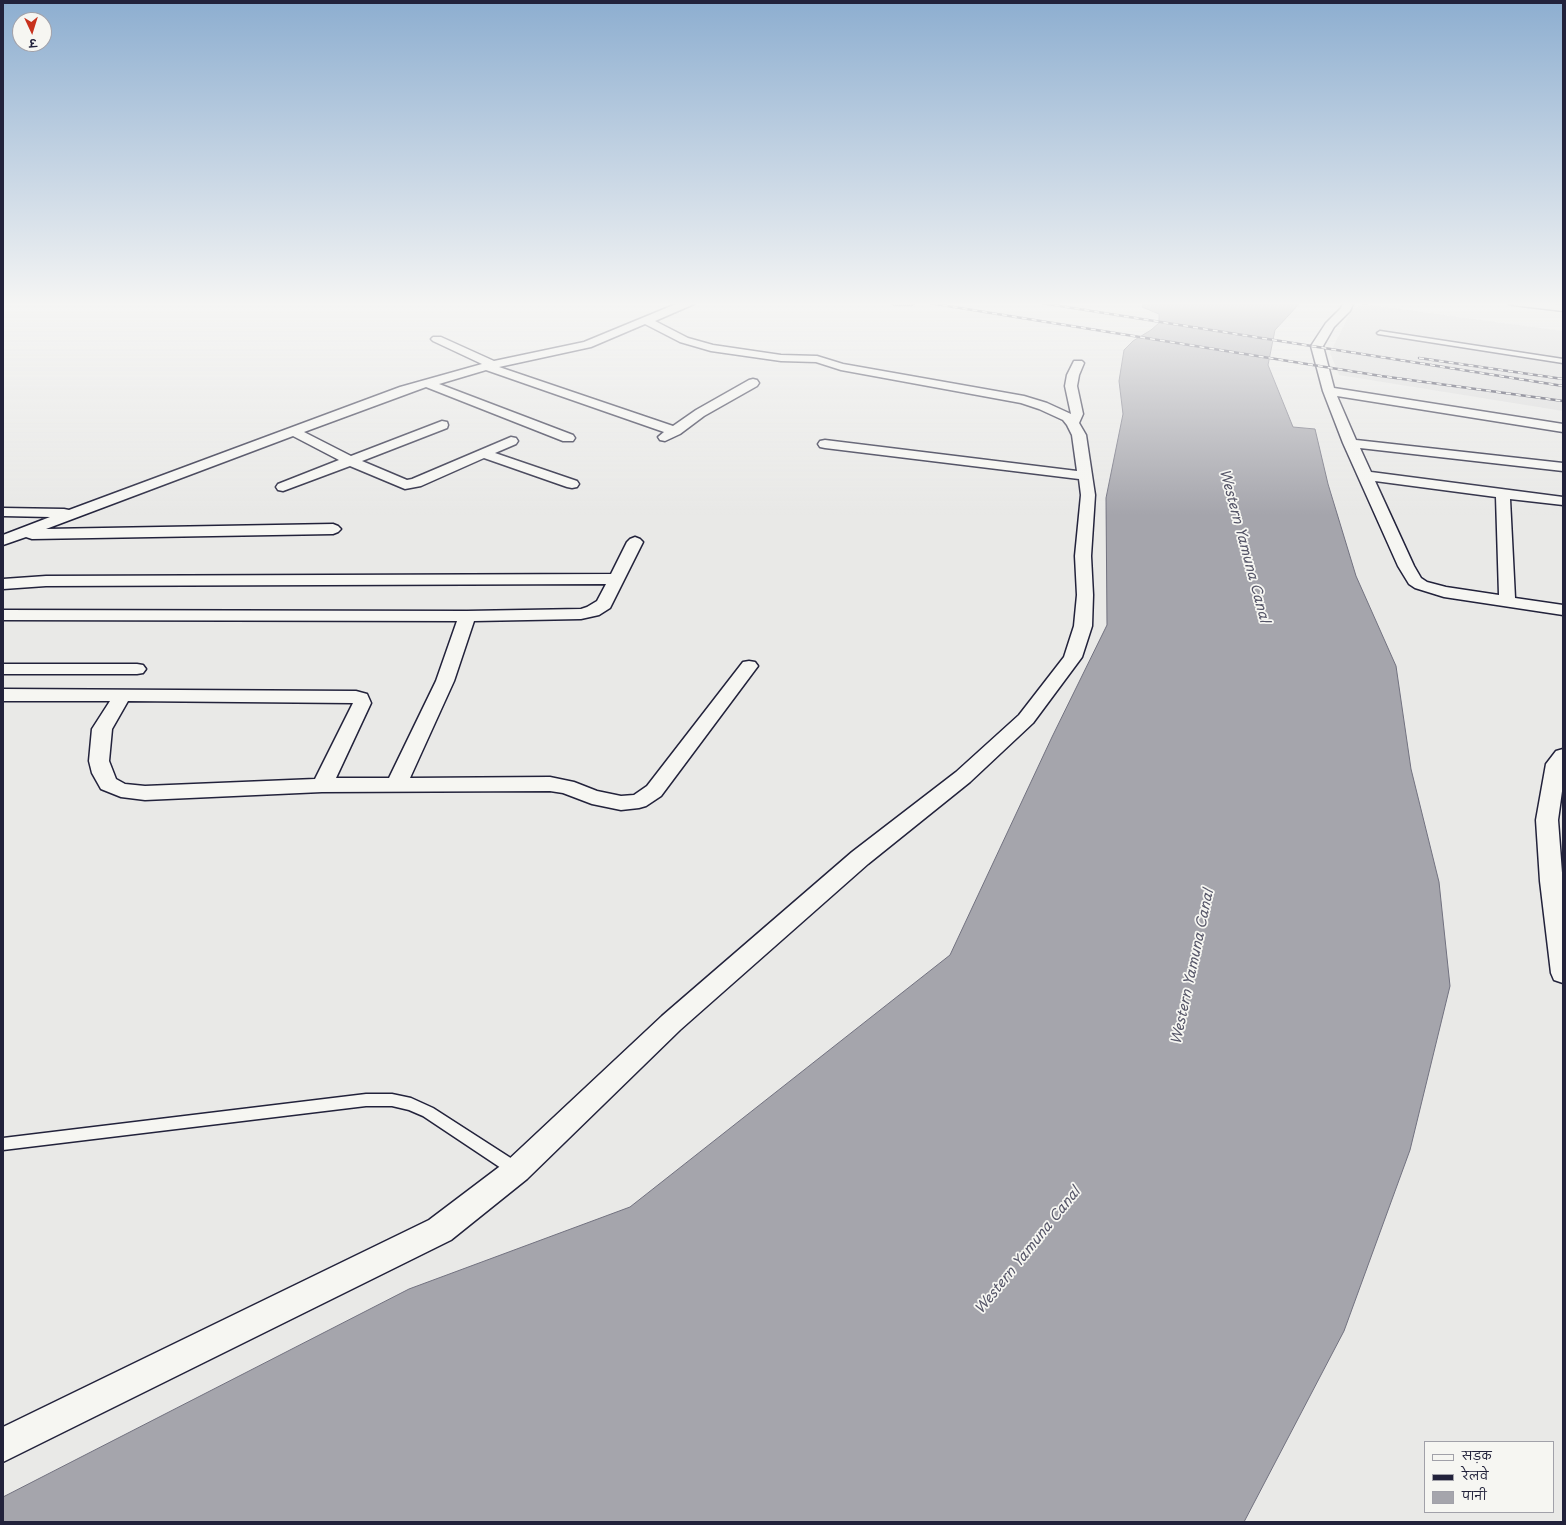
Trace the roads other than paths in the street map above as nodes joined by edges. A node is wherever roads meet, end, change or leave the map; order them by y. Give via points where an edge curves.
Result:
1 (460, 373) edge
2 (509, 373) edge
3 (876, 373) edge
4 (1074, 373) edge
5 (1324, 373) edge
6 (426, 383) junction
7 (753, 383) dead end
8 (1329, 391) junction
9 (1073, 423) junction
10 (442, 425) dead end
11 (1563, 428) edge
12 (675, 430) junction
13 (294, 431) junction
14 (568, 438) dead end
15 (660, 440) dead end
16 (511, 441) dead end
17 (1350, 443) junction
18 (825, 444) dead end
19 (483, 453) junction
20 (350, 461) junction
21 (1563, 467) edge
22 (1085, 476) junction
23 (1366, 476) junction
24 (572, 484) dead end
25 (283, 487) dead end
26 (1503, 493) junction
27 (1563, 501) edge
28 (3, 512) edge
29 (76, 513) junction
30 (333, 529) dead end
31 (18, 534) junction
32 (3, 540) edge
33 (635, 542) dead end
34 (615, 579) junction
35 (3, 584) edge
36 (1508, 602) junction
37 (1563, 610) edge
38 (3, 615) edge
39 (467, 616) junction
40 (749, 666) dead end
41 (3, 669) edge
42 (136, 670) dead end
43 (3, 695) edge
44 (122, 696) junction
45 (1563, 755) edge
46 (396, 785) junction
47 (322, 786) junction
48 (1563, 973) edge
49 (3, 1144) edge
50 (517, 1170) junction
51 (3, 1445) edge

1 - 6 street
2 - 12 street
3 - 9 street via 1024,400 1058,412
4 - 9 street via 1071,386 1077,414
5 - 8 street
6 - 13 street
6 - 14 street
7 - 12 street
8 - 11 street
8 - 17 street
9 - 22 street via 1079,434
10 - 20 street
12 - 15 street
13 - 20 street
13 - 29 street
16 - 19 street
17 - 21 street
17 - 23 street
18 - 22 street
19 - 20 street via 416,484 407,485
19 - 24 street
20 - 25 street
22 - 50 street via 1088,495 1082,556 1085,595 1083,626 1073,657 1026,719 963,777 860,858 671,1023
23 - 26 street
23 - 36 street via 1415,581 1439,591
26 - 27 street
26 - 36 street
28 - 29 street
29 - 31 street
30 - 31 street
31 - 32 street
33 - 34 street
34 - 35 street via 46,581
34 - 39 street via 604,604 587,613
36 - 37 street
38 - 39 street
39 - 46 street via 445,681
40 - 46 street via 654,791 639,801 612,802 550,784
41 - 42 street
43 - 44 street
44 - 47 street via 102,729 99,761 108,784 121,790 145,792
44 - 47 street via 360,698 361,707
45 - 48 street via 1556,764 1548,820 1551,881
46 - 47 street
49 - 50 lane via 358,1101 392,1100 411,1104 428,1112
50 - 51 street via 440,1230

